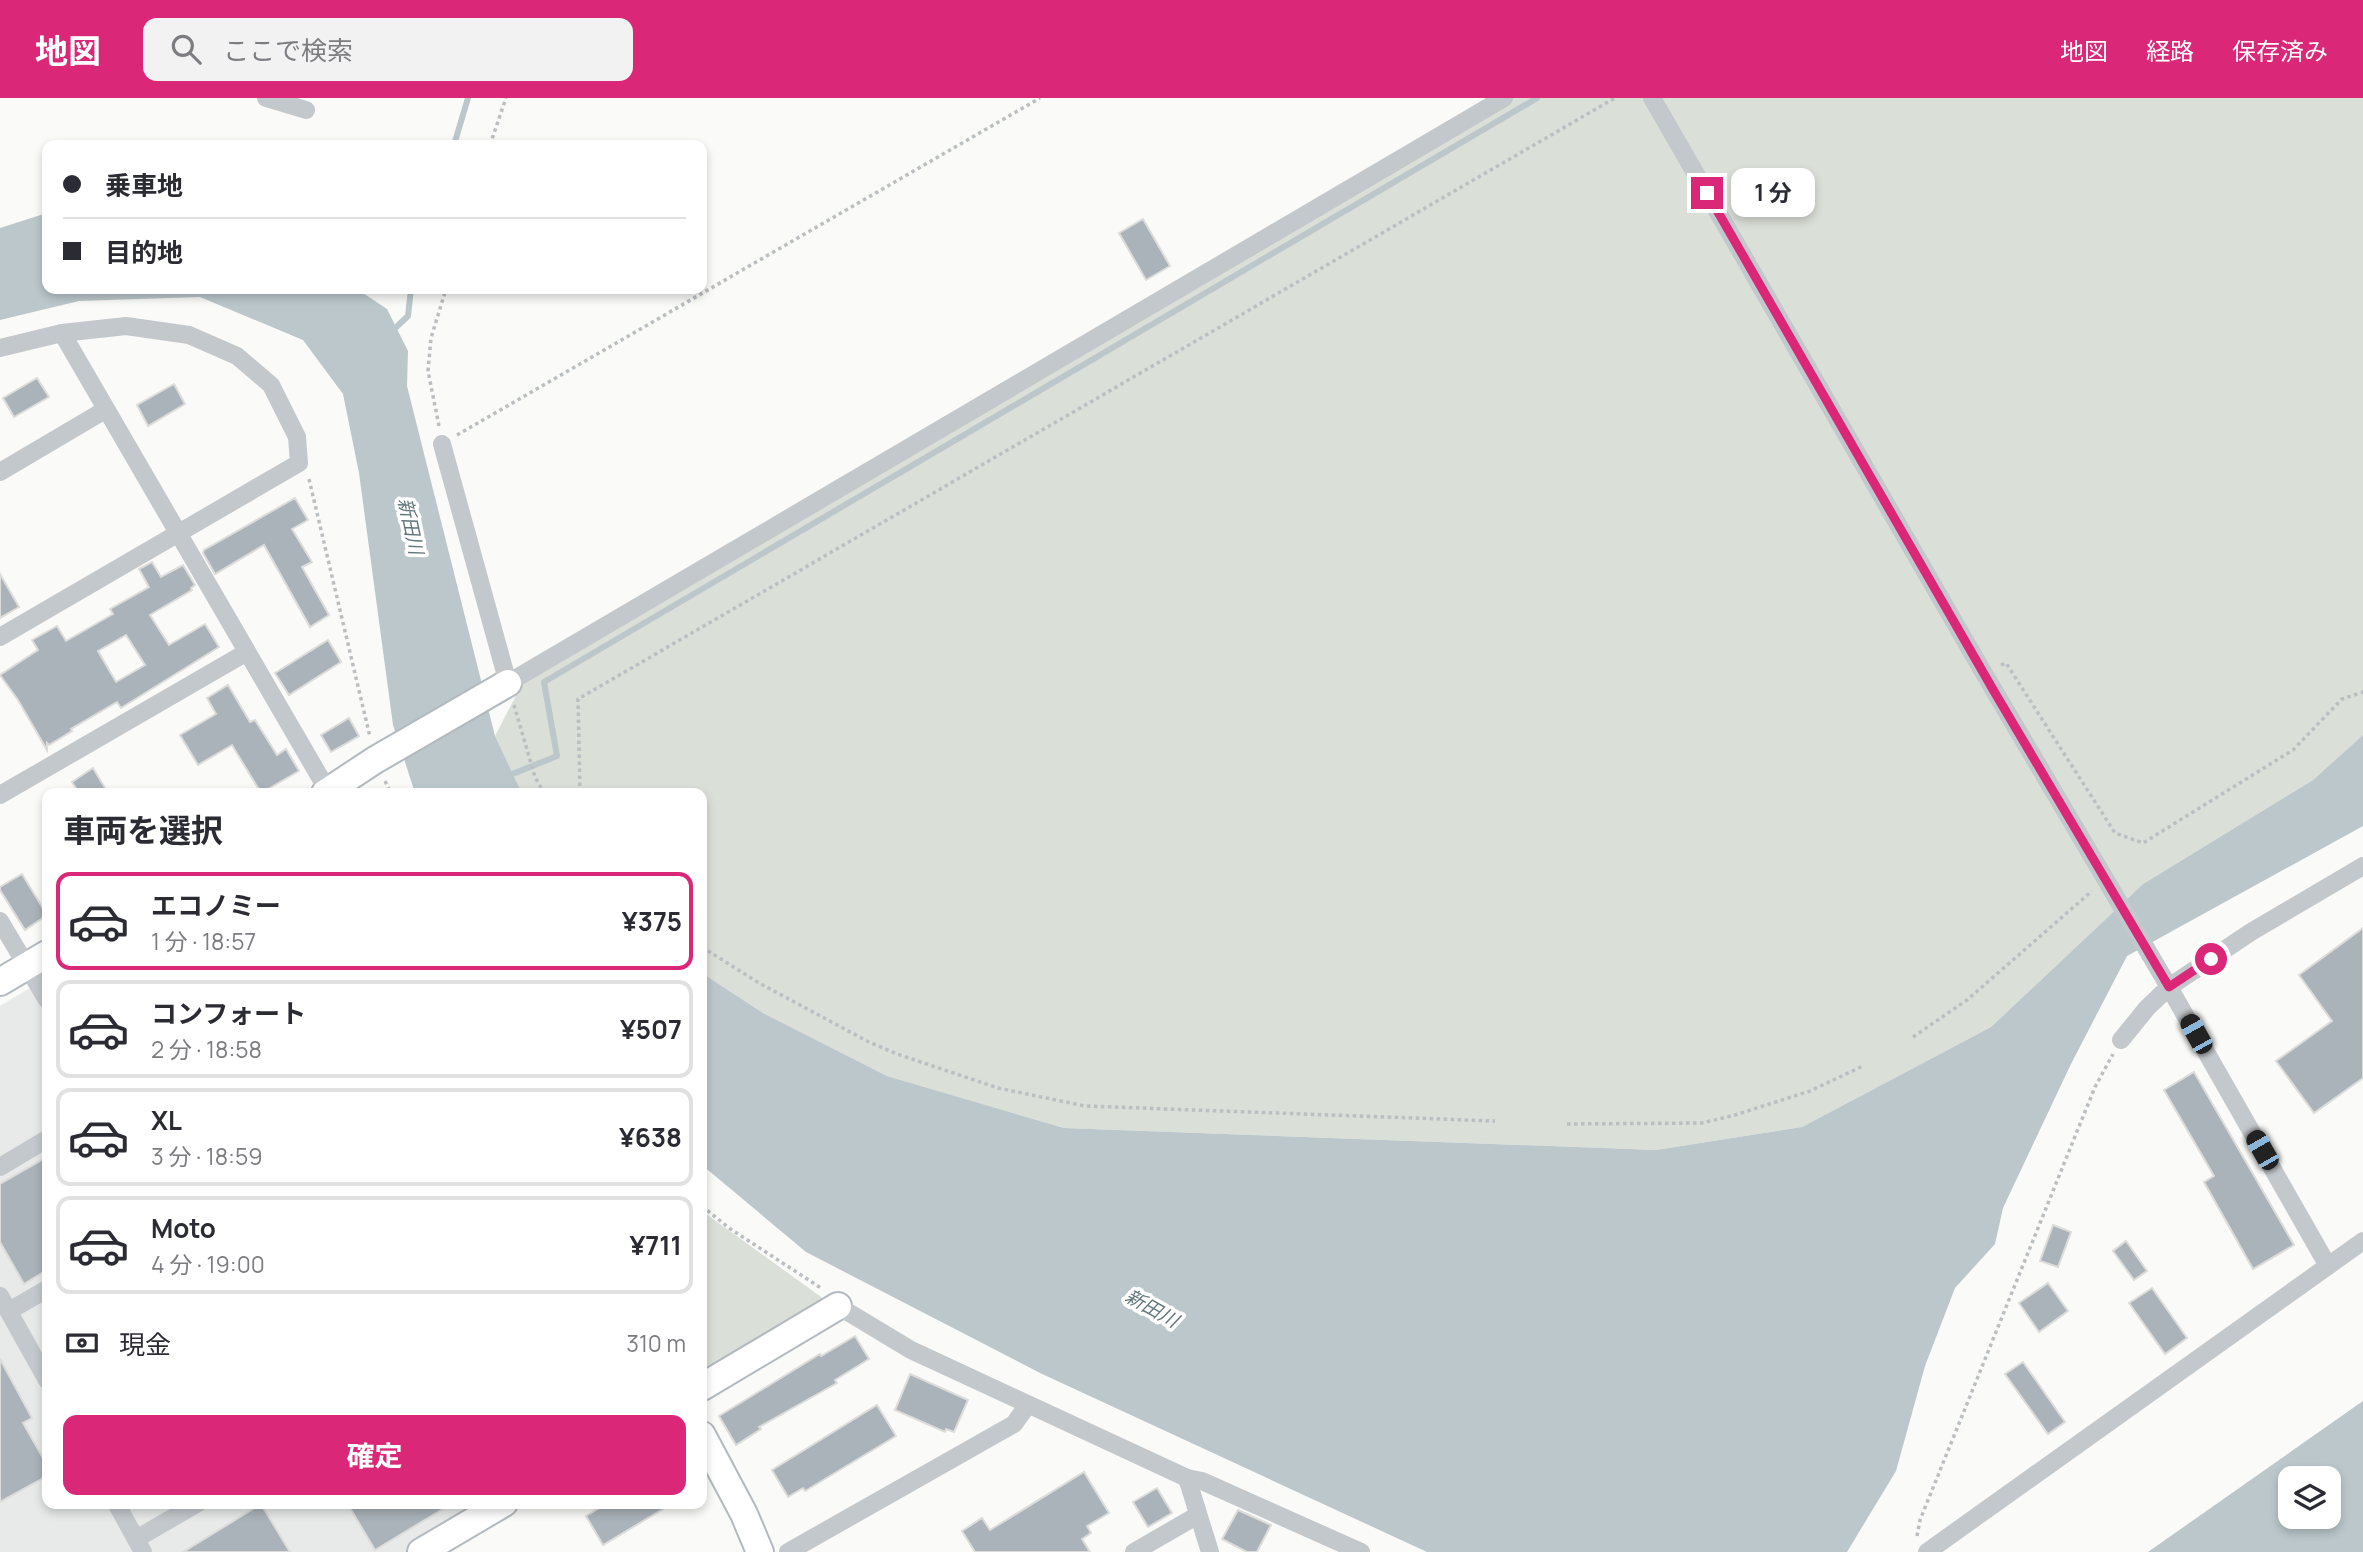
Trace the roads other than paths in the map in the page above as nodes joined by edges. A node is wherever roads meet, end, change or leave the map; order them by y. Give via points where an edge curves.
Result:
1 (1504, 98) edge
2 (1652, 98) edge
3 (277, 100) edge
4 (306, 110) dead end
5 (62, 333) junction
6 (0, 348) edge
7 (105, 410) junction
8 (442, 444) road end
9 (0, 472) edge
10 (177, 533) junction
11 (0, 636) edge
12 (247, 652) junction
13 (508, 683) junction
14 (325, 788) edge
15 (333, 788) edge
16 (0, 795) edge
17 (2363, 866) edge
18 (0, 920) edge
19 (37, 960) edge
20 (42, 980) edge
21 (0, 982) edge
22 (2169, 987) junction
23 (2121, 1040) road end
24 (42, 1142) edge
25 (0, 1167) edge
26 (2363, 1241) edge
27 (2328, 1266) junction
28 (42, 1291) edge
29 (4, 1304) edge
30 (838, 1306) joint
31 (42, 1371) edge
32 (707, 1384) edge
33 (1027, 1406) junction
34 (707, 1444) edge
35 (1187, 1479) junction
36 (119, 1509) edge
37 (190, 1509) edge
38 (494, 1509) edge
39 (1198, 1515) junction
40 (140, 1546) edge
41 (1922, 1547) edge
42 (421, 1552) edge
43 (760, 1552) edge
44 (788, 1552) edge
45 (1133, 1552) edge
46 (1210, 1552) edge
47 (1361, 1552) edge

1 - 13 street
2 - 22 street
3 - 4 street
5 - 6 street
5 - 7 street
5 - 10 street via 126,326 189,335 237,356 271,385 296,436 299,463
7 - 9 street
7 - 10 street
8 - 13 street
10 - 11 street
10 - 12 street
12 - 14 street
12 - 16 street
13 - 15 street
17 - 22 street
18 - 19 street
19 - 20 street
19 - 21 street
22 - 23 street
22 - 27 street
24 - 25 street
26 - 27 street
27 - 41 street
28 - 29 street
29 - 31 street
30 - 32 street
30 - 33 street via 911,1350
33 - 35 street
33 - 44 street via 1014,1424
34 - 43 street
35 - 39 street
35 - 47 street via 1202,1480
36 - 40 street
37 - 40 street
38 - 42 street
39 - 45 street
39 - 46 street

